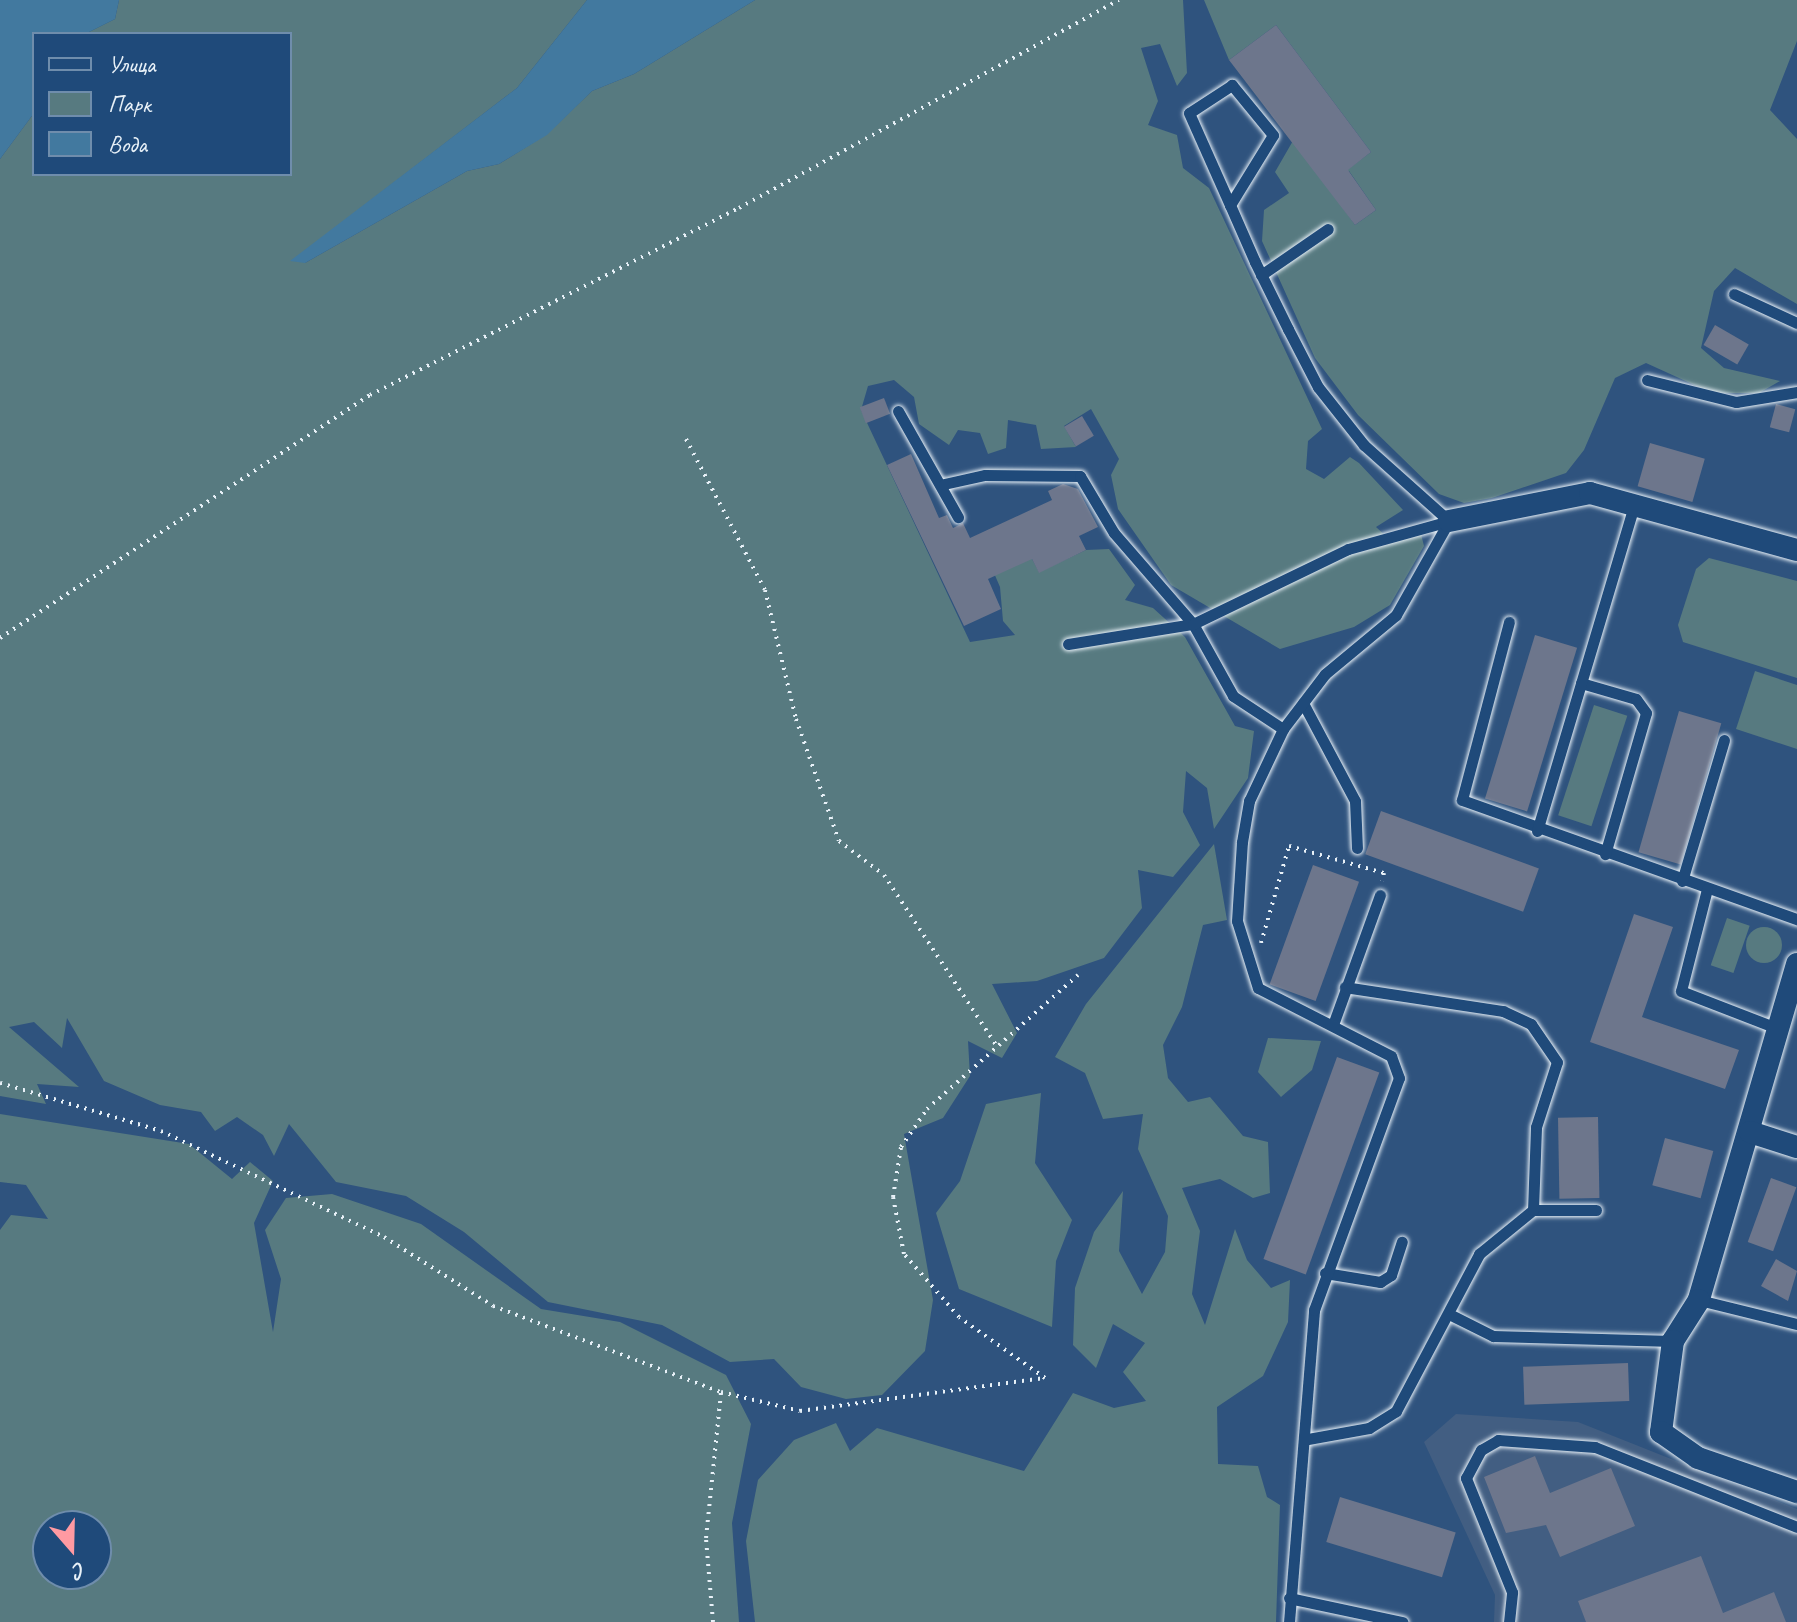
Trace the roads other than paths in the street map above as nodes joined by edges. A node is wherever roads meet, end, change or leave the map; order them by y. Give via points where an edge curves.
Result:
1 (1230, 205) junction
2 (1328, 229) dead end
3 (1261, 275) junction
4 (1734, 294) dead end
5 (1797, 323) edge
6 (1647, 380) dead end
7 (1797, 392) edge
8 (898, 411) dead end
9 (944, 484) junction
10 (1634, 505) junction
11 (958, 517) dead end
12 (1449, 521) junction
13 (1797, 550) edge
14 (1509, 622) dead end
15 (1193, 624) junction
16 (1068, 644) dead end
17 (1581, 683) junction
18 (1303, 703) junction
19 (1283, 729) junction
20 (1724, 740) dead end
21 (1537, 831) junction
22 (1357, 848) dead end
23 (1605, 854) junction
24 (1682, 881) junction
25 (1707, 889) junction
26 (1380, 895) road end
27 (1797, 919) edge
28 (1797, 964) edge
29 (1345, 987) junction
30 (1334, 1022) junction
31 (1774, 1027) junction
32 (1750, 1132) junction
33 (1797, 1147) edge
34 (1533, 1210) junction
35 (1596, 1210) dead end
36 (1402, 1242) dead end
37 (1325, 1273) junction
38 (1699, 1300) junction
39 (1453, 1316) junction
40 (1797, 1324) edge
41 (1673, 1341) junction
42 (1308, 1439) junction
43 (1797, 1492) edge
44 (1797, 1527) edge
45 (1289, 1598) junction
46 (1289, 1622) edge
47 (1402, 1622) edge
48 (1509, 1622) edge

1 - 1 lane via 1273,135 1232,85 1189,113
1 - 3 lane
2 - 3 lane
3 - 12 lane via 1318,387 1364,445
4 - 5 lane
6 - 7 lane via 1736,402
8 - 9 lane
9 - 11 lane
9 - 15 lane via 985,475 1080,476 1114,533
10 - 12 street via 1572,492
10 - 13 street
10 - 17 lane
12 - 15 lane via 1337,554
12 - 18 lane via 1396,615 1345,655
14 - 21 lane via 1460,794 1475,810
15 - 16 lane
15 - 19 lane via 1233,696
17 - 21 lane
17 - 23 lane via 1636,699 1646,713
18 - 19 lane
18 - 22 lane via 1355,801
19 - 30 lane via 1249,801 1236,885 1252,976 1270,999
20 - 24 lane
21 - 23 lane
23 - 24 lane
24 - 25 lane
25 - 27 lane
25 - 31 lane via 1681,991
26 - 29 lane
28 - 31 street
29 - 30 lane
29 - 34 lane via 1503,1011 1550,1043 1557,1062 1536,1127
30 - 37 lane via 1391,1056 1399,1078
31 - 32 street
32 - 33 street
32 - 38 street
34 - 35 lane
34 - 39 lane via 1479,1254
36 - 37 lane via 1391,1275 1380,1282
37 - 42 lane via 1314,1310
38 - 40 lane
38 - 41 street
39 - 41 lane via 1493,1336
39 - 42 lane via 1384,1423
41 - 43 street via 1661,1432 1672,1446
42 - 45 lane
44 - 48 lane via 1595,1447 1498,1440 1481,1450 1466,1478 1512,1592
45 - 46 lane
45 - 47 lane

